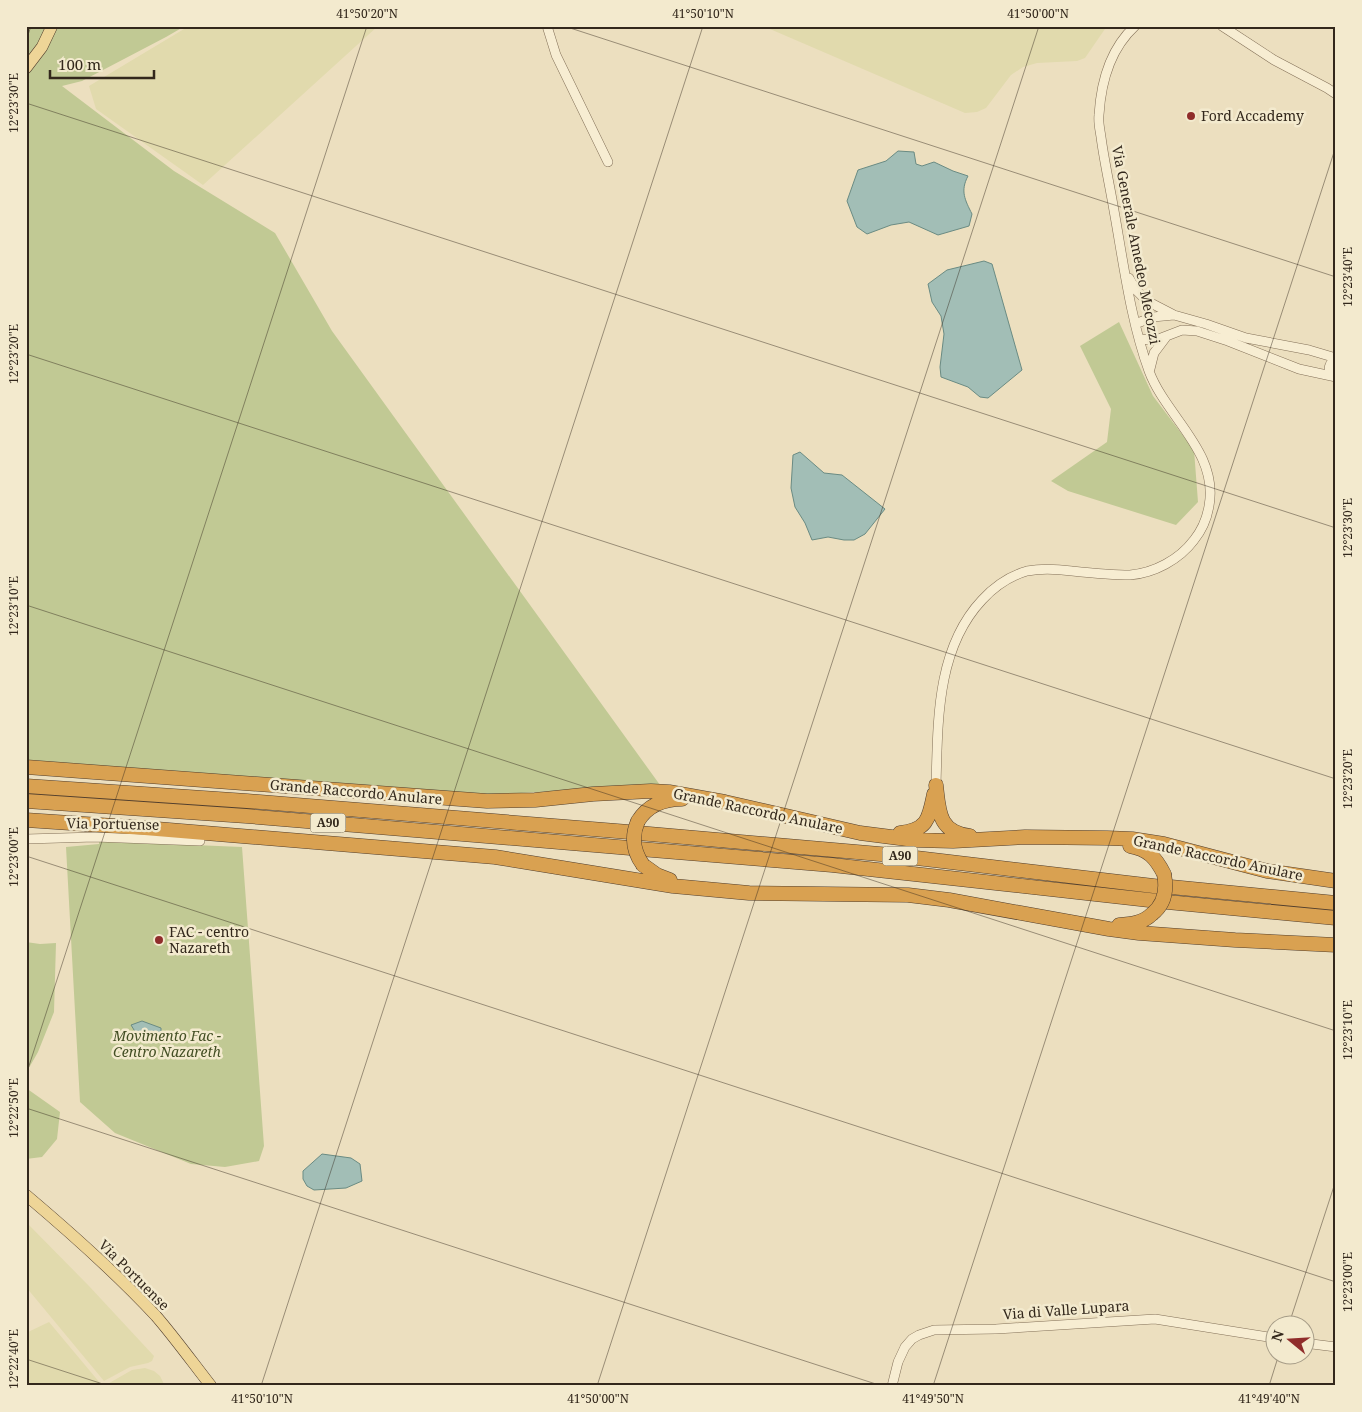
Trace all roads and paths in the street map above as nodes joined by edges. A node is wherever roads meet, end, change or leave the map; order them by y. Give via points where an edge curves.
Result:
1 (52, 26) edge
2 (548, 26) edge
3 (1135, 26) edge
4 (1222, 26) edge
5 (26, 68) edge
6 (1333, 91) edge
7 (608, 162) dead end
8 (1125, 271) junction
9 (1174, 315) junction
10 (1135, 324) junction
11 (1168, 335) junction
12 (1140, 339) junction
13 (1336, 359) edge
14 (1149, 372) junction
15 (1334, 377) edge
16 (26, 767) edge
17 (936, 785) junction
18 (26, 786) edge
19 (26, 801) edge
20 (725, 802) junction
21 (26, 820) edge
22 (635, 829) junction
23 (860, 833) junction
24 (1025, 837) junction
25 (26, 839) edge
26 (200, 841) dead end
27 (1336, 880) edge
28 (1166, 883) junction
29 (719, 890) junction
30 (1336, 902) edge
31 (1295, 914) junction
32 (1336, 918) edge
33 (1336, 922) edge
34 (1088, 925) junction
35 (1336, 944) edge
36 (26, 1196) edge
37 (1264, 1336) edge
38 (1314, 1344) edge
39 (1336, 1347) edge
40 (211, 1386) edge
41 (892, 1386) edge

1 - 5 main road via 42,47
2 - 7 street via 556,55
3 - 8 street, Via Generale Amedeo Mecozzi via 1112,56 1105,76 1099,117 1102,150
4 - 6 street via 1274,60
8 - 9 street via 1147,301
8 - 10 street, Via Generale Amedeo Mecozzi
9 - 10 street via 1153,317
9 - 13 street via 1246,338 1309,350
10 - 12 street, Via Generale Amedeo Mecozzi
11 - 12 street via 1156,340
11 - 14 street via 1154,353
11 - 15 street via 1182,330 1197,330 1300,369
12 - 14 street, Via Generale Amedeo Mecozzi
13 - 15 street via 1329,367
14 - 17 street, Via Generale Amedeo Mecozzi via 1206,467 1210,500 1200,531 1172,561 1149,571 1124,575 1033,570 998,585 986,596 964,624 948,662 938,734
16 - 20 highway, Grande Raccordo Anulare via 486,801 651,791
17 - 23 highway via 927,818 919,829 900,833
17 - 24 highway via 942,819 953,832 971,836
18 - 22 highway, Grande Raccordo Anulare / A90
19 - 31 highway, A90 via 832,865
20 - 22 highway via 688,799 663,802 648,809
20 - 23 highway, Grande Raccordo Anulare
21 - 29 highway via 495,857 672,886
22 - 28 highway, Grande Raccordo Anulare / A90
22 - 29 highway, bridge via 637,854 651,872 663,878
23 - 24 highway, Grande Raccordo Anulare via 953,841
23 - 28 highway via 893,840 952,845 1058,842 1131,846 1149,852 1155,858
24 - 27 highway, Grande Raccordo Anulare via 1140,840 1267,871
25 - 26 street, Via Portuense via 94,837
28 - 30 highway, Grande Raccordo Anulare / A90
28 - 34 highway, bridge via 1160,906 1146,920 1122,925
29 - 34 highway via 908,895
31 - 32 highway, A90
31 - 33 highway
34 - 35 highway via 1198,938
36 - 40 main road, Via Portuense via 144,1304
37 - 41 street, Via di Valle Lupara via 1156,1319 938,1330 919,1334 908,1343 898,1362
38 - 39 street

